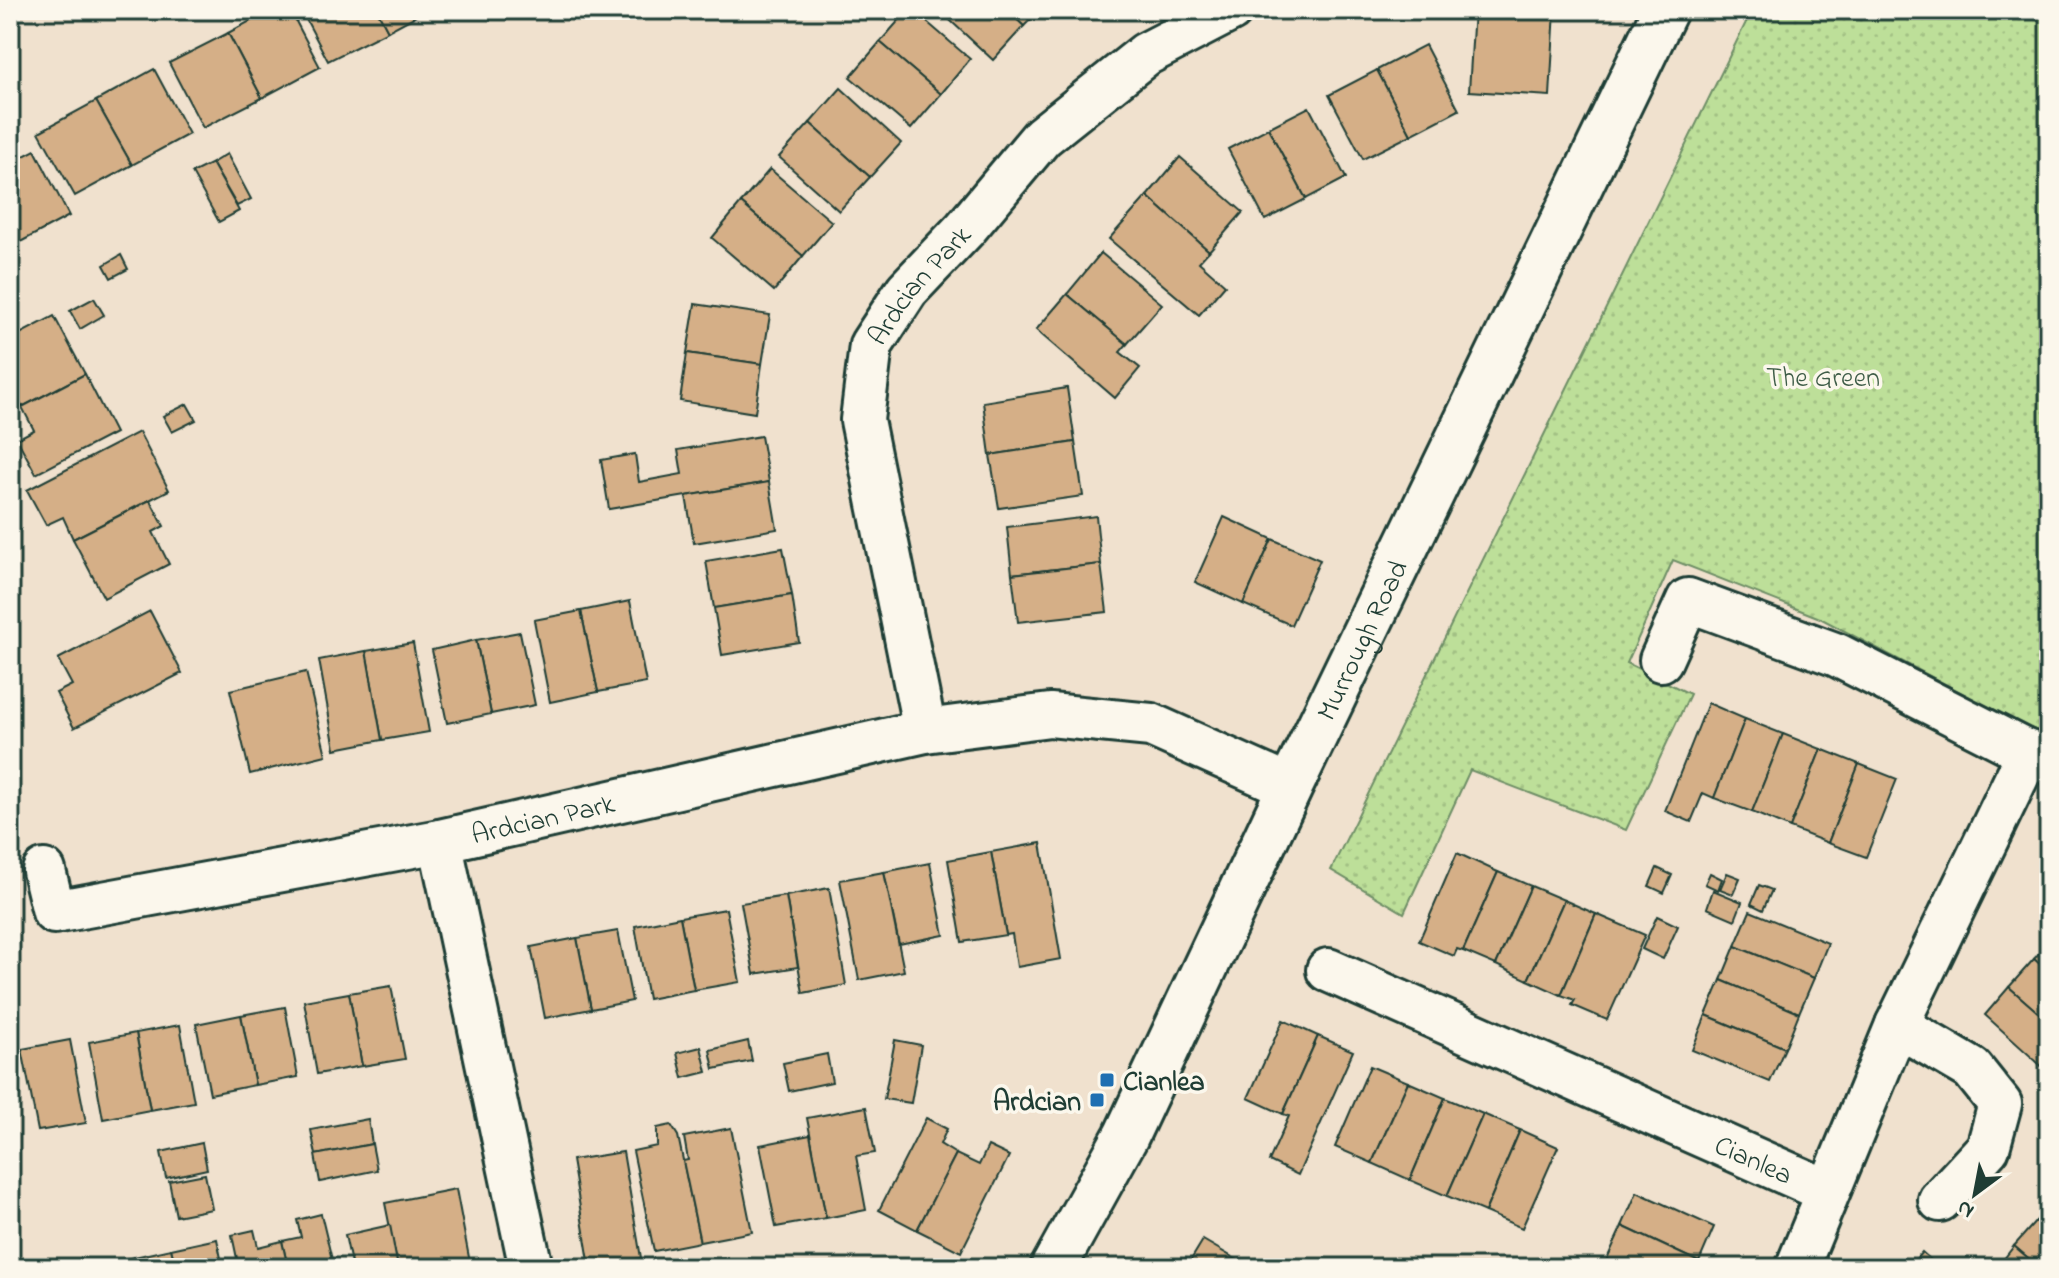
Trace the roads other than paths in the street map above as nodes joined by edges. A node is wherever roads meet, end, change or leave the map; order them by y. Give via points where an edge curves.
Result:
1 (1231, 10) edge
2 (1665, 10) edge
3 (1661, 660) dead end
4 (925, 731) junction
5 (2039, 757) edge
6 (1290, 787) junction
7 (440, 841) junction
8 (44, 871) dead end
9 (1328, 970) dead end
10 (1897, 1025) junction
11 (1827, 1191) junction
12 (1940, 1200) dead end
13 (531, 1268) edge
14 (1053, 1268) edge
15 (1797, 1268) edge

1 - 4 street, Ardcian Park via 1146,54 1042,137 907,290 871,345 862,420
2 - 6 street, Murrough Road
3 - 5 street, Cianlea via 1688,600 1837,655
4 - 6 street, Ardcian Park via 1050,715 1151,725
4 - 7 street, Ardcian Park
5 - 10 street, Cianlea
6 - 14 street, Murrough Road via 1126,1136
7 - 8 street, Ardcian Park via 54,912
7 - 13 street, Ardcian Park
9 - 11 street, Cianlea
10 - 11 street, Cianlea
10 - 12 street via 1972,1069 2000,1104 1988,1148
11 - 15 street, Cianlea

